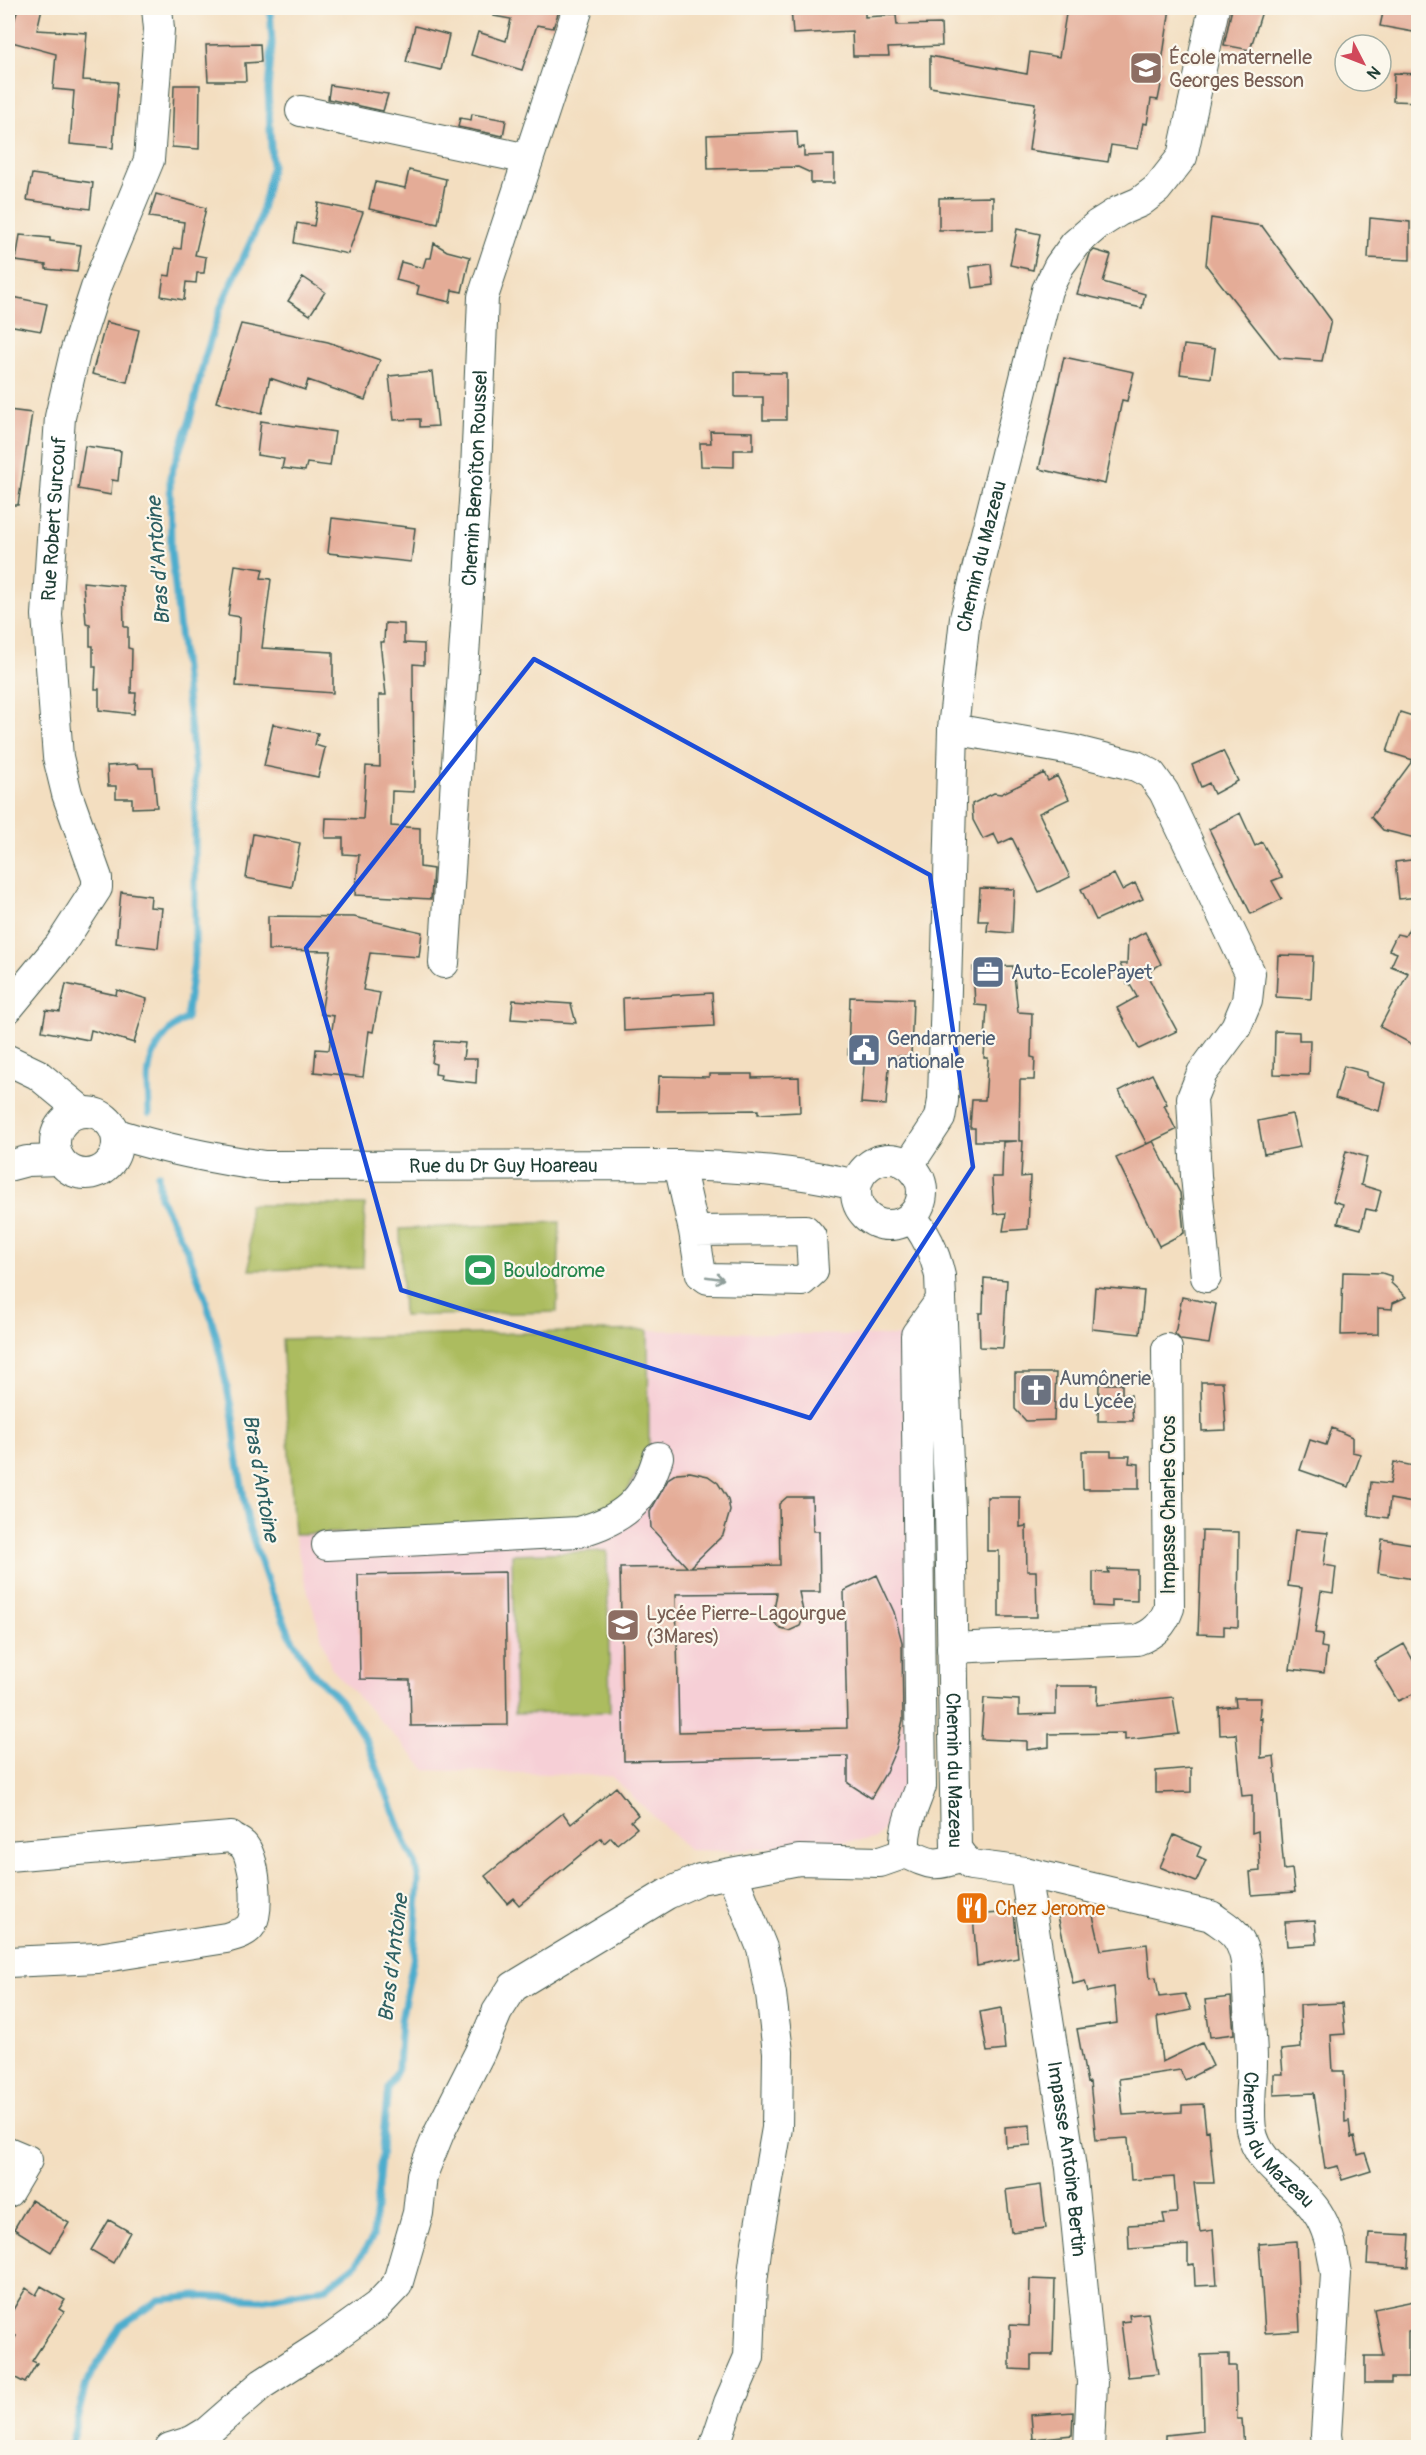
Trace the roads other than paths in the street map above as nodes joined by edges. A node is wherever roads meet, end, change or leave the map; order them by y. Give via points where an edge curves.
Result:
1 (157, 8) edge
2 (578, 8) edge
3 (1214, 8) edge
4 (301, 111) dead end
5 (528, 159) junction
6 (953, 729) junction
7 (444, 963) dead end
8 (8, 1008) edge
9 (8, 1060) edge
10 (65, 1134) junction
11 (117, 1143) junction
12 (17, 1164) edge
13 (680, 1164) junction
14 (909, 1165) junction
15 (856, 1185) junction
16 (911, 1217) junction
17 (694, 1230) dead end
18 (1206, 1277) dead end
19 (941, 1300) junction
20 (1167, 1349) dead end
21 (658, 1457) dead end
22 (327, 1545) dead end
23 (952, 1648) junction
24 (906, 1853) junction
25 (8, 1856) edge
26 (962, 1857) junction
27 (1025, 1872) junction
28 (732, 1874) junction
29 (8, 1962) edge
30 (17, 2156) edge
31 (8, 2192) edge
32 (170, 2448) edge
33 (714, 2448) edge
34 (1089, 2448) edge
35 (1328, 2448) edge

1 - 8 street, Rue Robert Surcouf via 159,29 149,160 96,288 60,417 47,615 58,757 97,888 60,945
2 - 5 street, Chemin Benoîton Roussel
3 - 6 street, Chemin du Mazeau via 1210,83 1182,157 1157,189 1075,244 1047,290 965,618
4 - 5 street
5 - 7 street, Chemin Benoîton Roussel via 483,297 476,471
6 - 14 street, Chemin du Mazeau via 943,1100 940,1118
6 - 18 street via 1072,750 1136,766 1151,774 1164,792 1250,973 1246,1001 1236,1027 1202,1072 1192,1098
9 - 10 street via 37,1074 52,1087
10 - 11 street via 92,1112 108,1119
10 - 11 street via 76,1173 96,1173 105,1168 113,1161
10 - 12 street
11 - 13 street, Rue du Dr Guy Hoareau via 152,1145 265,1166
13 - 15 street, Rue du Dr Guy Hoareau via 830,1178
13 - 17 street
14 - 15 street via 882,1159 865,1168
14 - 16 street via 916,1172 922,1191
15 - 16 street via 859,1208 872,1221 890,1225
16 - 19 street, Chemin du Mazeau via 935,1254
19 - 23 street, Chemin du Mazeau
19 - 24 street via 916,1335 921,1786 906,1831
20 - 23 street, Impasse Charles Cros via 1169,1608 1165,1619 1149,1636 1137,1640
21 - 22 street via 652,1480 637,1500 605,1525 578,1532
23 - 26 street, Chemin du Mazeau via 955,1831 956,1848
24 - 26 street via 930,1864
24 - 28 street via 880,1862 800,1860
25 - 29 street via 231,1837 244,1846 253,1870 255,1893 250,1926 226,1938 98,1958
26 - 27 street, Chemin du Mazeau via 971,1865
27 - 34 street, Impasse Antoine Bertin via 1071,2168 1092,2382
27 - 35 street, Chemin du Mazeau via 1211,1916 1238,1938 1245,1953 1247,1973 1251,2128 1257,2148 1320,2217 1333,2250
28 - 32 street via 700,1880 666,1894 513,1987 497,2012 422,2175 418,2213 397,2285 377,2306 262,2385 207,2432
28 - 33 street via 762,1948 771,1994 778,2052 777,2128 755,2253 749,2357
30 - 31 street

